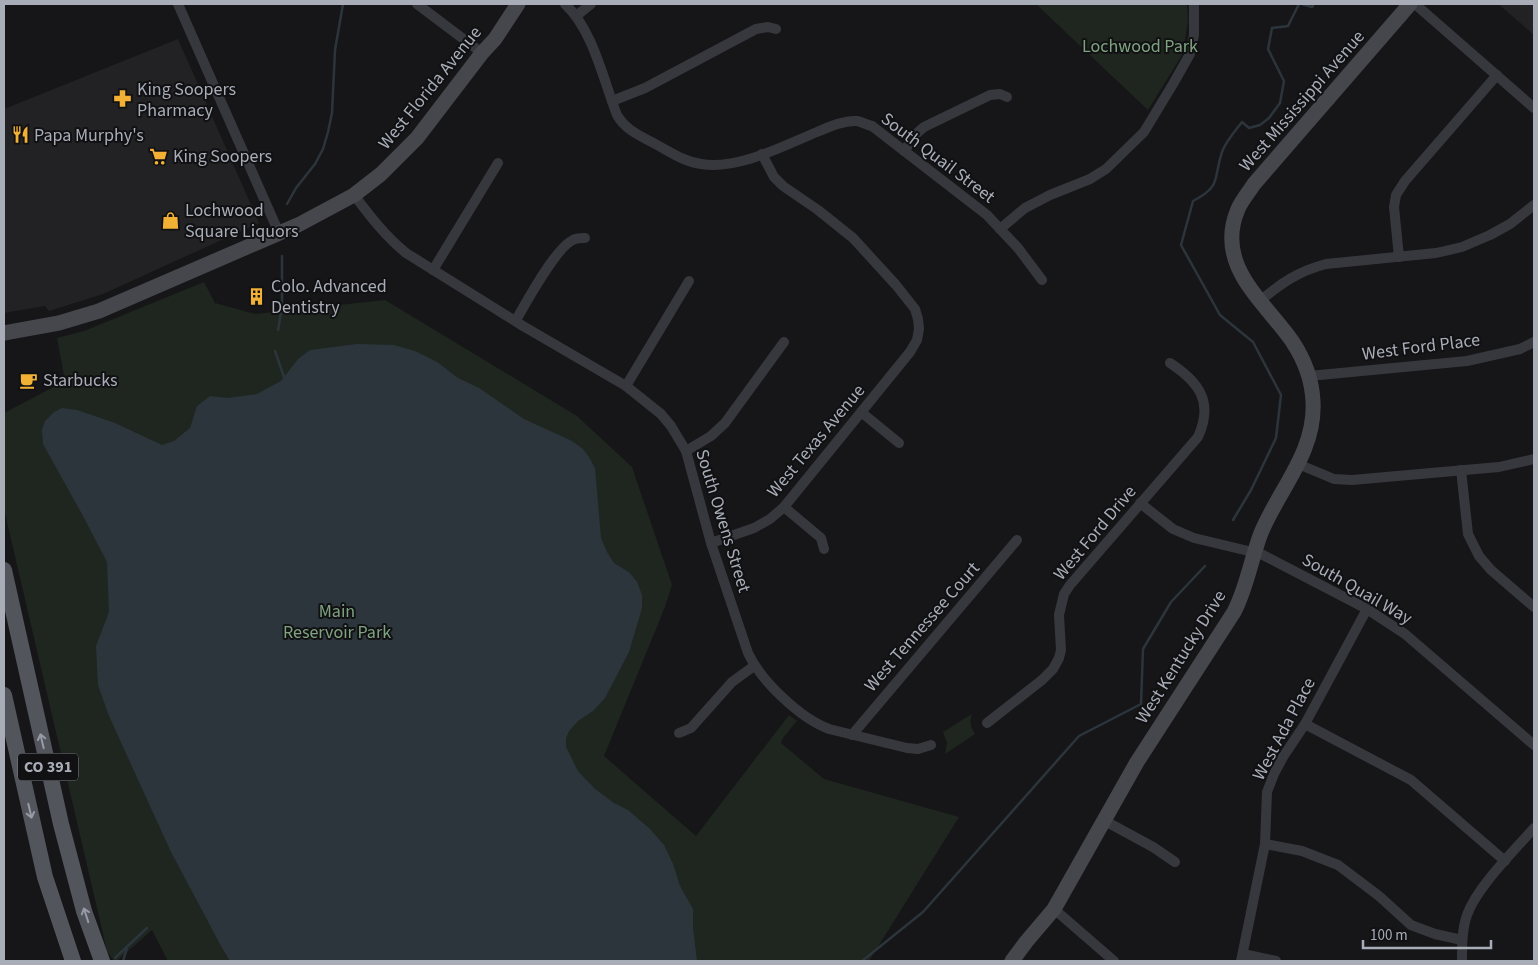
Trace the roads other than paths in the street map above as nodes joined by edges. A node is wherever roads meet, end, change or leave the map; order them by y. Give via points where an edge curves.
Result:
1 (178, 4) edge
2 (417, 4) edge
3 (518, 4) edge
4 (566, 4) edge
5 (591, 4) edge
6 (1194, 4) edge
7 (1410, 4) edge
8 (1415, 4) edge
9 (576, 16) junction
10 (776, 29) dead end
11 (482, 53) junction
12 (1497, 75) junction
13 (1007, 96) dead end
14 (612, 101) junction
15 (1534, 108) edge
16 (904, 151) junction
17 (762, 154) junction
18 (498, 163) dead end
19 (354, 195) junction
20 (1534, 206) edge
21 (1000, 229) junction
22 (279, 233) junction
23 (585, 238) dead end
24 (1400, 257) junction
25 (433, 270) junction
26 (1042, 280) dead end
27 (689, 281) dead end
28 (1260, 301) junction
29 (516, 320) junction
30 (4, 333) edge
31 (784, 342) dead end
32 (1534, 342) edge
33 (1170, 363) dead end
34 (1309, 376) junction
35 (626, 386) junction
36 (861, 412) junction
37 (899, 443) dead end
38 (686, 451) junction
39 (1534, 459) edge
40 (1298, 464) junction
41 (1461, 470) junction
42 (1140, 503) junction
43 (784, 507) junction
44 (1018, 540) dead end
45 (711, 543) junction
46 (824, 549) dead end
47 (1255, 552) junction
48 (4, 570) edge
49 (1534, 607) edge
50 (1366, 609) junction
51 (754, 666) junction
52 (4, 695) edge
53 (987, 723) dead end
54 (1305, 724) junction
55 (679, 734) dead end
56 (852, 734) junction
57 (931, 745) dead end
58 (1534, 745) edge
59 (1105, 821) junction
60 (1534, 828) edge
61 (1265, 844) junction
62 (1505, 861) junction
63 (1175, 862) dead end
64 (1054, 909) junction
65 (1462, 940) junction
66 (1242, 958) edge
67 (73, 961) edge
68 (102, 961) edge
69 (1012, 961) edge
70 (1114, 961) edge
71 (1276, 961) edge
72 (1462, 961) edge

1 - 22 street
2 - 11 street
3 - 11 street, West Florida Avenue
4 - 9 street, South Quail Street
5 - 9 street
6 - 21 street via 1190,54 1144,132 1106,169 1025,208
7 - 28 street, West Mississippi Avenue via 1254,184 1237,211 1232,247 1245,282
8 - 12 street
9 - 14 street, South Quail Street via 587,32
10 - 14 street via 756,30 645,88
11 - 19 street, West Florida Avenue via 411,145
12 - 15 street
12 - 24 street via 1396,195 1394,207
13 - 16 street via 990,96 924,127
14 - 17 street, South Quail Street via 622,124 686,160 700,164 732,164
16 - 17 street, South Quail Street via 872,126 857,121 838,124
16 - 21 street, South Quail Street
17 - 36 street, West Texas Avenue via 774,177 853,238 915,309 918,340
18 - 25 street
19 - 22 street, West Florida Avenue
19 - 25 street, South Owens Street via 390,240
20 - 24 street via 1490,236 1462,248
21 - 26 street, South Quail Street
22 - 30 street, West Florida Avenue via 94,313 59,324
23 - 29 street via 573,240 564,247
24 - 28 street via 1314,267 1280,283
25 - 29 street, South Owens Street
27 - 35 street
28 - 34 street, West Mississippi Avenue via 1292,342
29 - 35 street, South Owens Street
31 - 38 street via 725,424
32 - 34 street, West Ford Place via 1520,349 1467,360
33 - 42 street, West Ford Drive via 1186,373 1200,391 1204,401 1203,427 1193,443
34 - 40 street, West Kentucky Drive via 1312,425
35 - 38 street, South Owens Street via 661,414
36 - 37 street
36 - 43 street, West Texas Avenue
38 - 45 street, South Owens Street
39 - 41 street via 1499,467
40 - 41 street via 1342,480
40 - 47 street, West Kentucky Drive via 1263,528
41 - 49 street via 1468,534 1479,556
42 - 47 street, South Quail Way via 1173,529 1194,538
42 - 53 street, West Ford Drive via 1064,594 1059,615 1061,650 1053,669
43 - 45 street, West Texas Avenue via 754,528
43 - 46 street via 821,538
44 - 56 street, West Tennessee Court
45 - 51 street, South Owens Street
47 - 50 street, South Quail Way
47 - 59 street, West Kentucky Drive via 1234,612 1137,762
68 -> 48 main road, CO 391 via 84,911 61,824
50 - 54 street, West Ada Place
50 - 58 street, South Quail Way via 1405,634
51 - 55 street via 732,682 692,728
51 - 56 street, South Owens Street via 779,694 818,724
52 -> 67 main road, CO 391 via 45,877
54 - 61 street, West Ada Place via 1282,757 1267,792
54 - 62 street via 1411,780
56 - 57 street, South Owens Street via 906,748
59 - 63 street
59 - 64 street, West Kentucky Drive
60 - 62 street
61 - 65 street via 1302,851 1338,864 1411,925
61 - 66 street, West Ada Place
62 - 65 street via 1467,915
64 - 69 street, West Kentucky Drive
64 - 70 street
65 - 72 street
66 - 71 street

